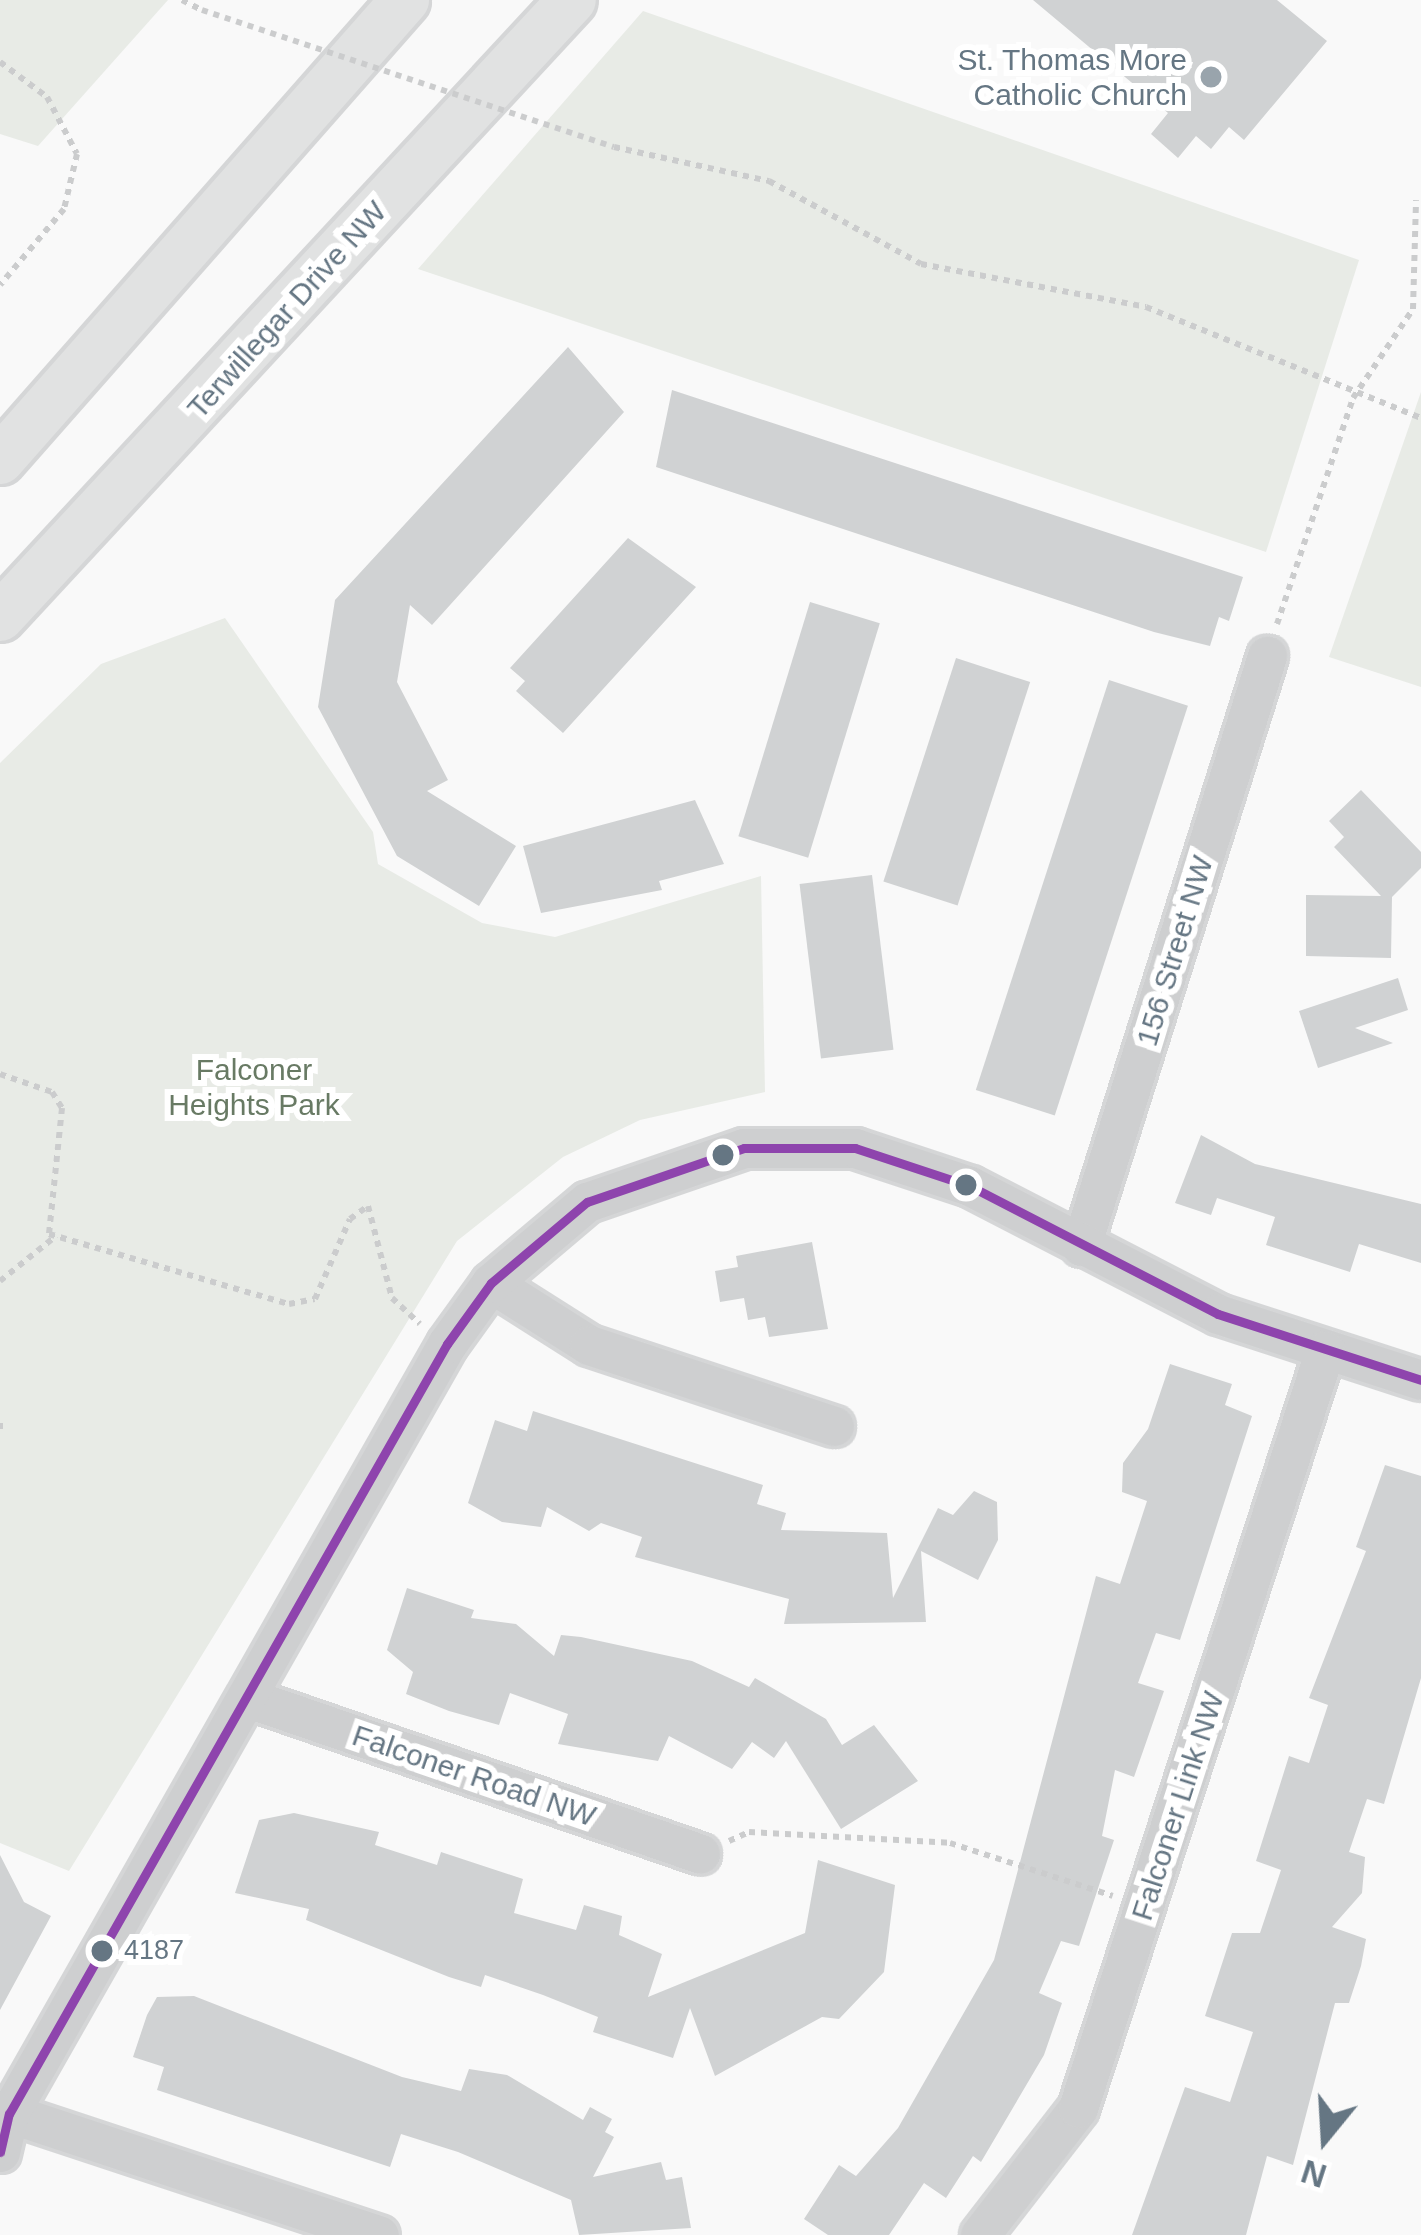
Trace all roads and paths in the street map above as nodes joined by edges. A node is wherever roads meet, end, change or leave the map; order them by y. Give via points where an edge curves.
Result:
1 (182, 0) edge
2 (405, 0) edge
3 (572, 0) edge
4 (0, 62) edge
5 (1416, 200) dead end
6 (0, 285) edge
7 (1353, 398) junction
8 (1421, 418) edge
9 (0, 460) edge
10 (0, 617) edge
11 (1267, 656) joint
12 (0, 1074) edge
13 (56, 1236) junction
14 (1081, 1246) junction
15 (0, 1281) edge
16 (491, 1283) junction
17 (447, 1344) junction
18 (1325, 1350) junction
19 (1421, 1380) edge
20 (0, 1423) edge
21 (834, 1426) dead end
22 (0, 1434) edge
23 (248, 1698) junction
24 (700, 1854) joint
25 (1145, 1907) junction
26 (3, 2126) edge
27 (379, 2235) edge
28 (980, 2235) edge

1 - 7 path, bridge via 614,147 769,181 921,264 1146,307
2 - 9 main road
3 - 10 main road, Terwillegar Drive NW
4 - 6 path via 47,97 77,154 64,209
5 - 7 path via 1413,309
7 - 8 path
7 - 11 path
11 - 14 street, 156 Street NW
12 - 13 path via 52,1092 62,1108 43,1220
13 - 15 path
13 - 17 path via 289,1304 315,1299 350,1219 368,1206 392,1298
14 - 16 street via 933,1170 807,1143 634,1179 586,1202
14 - 18 street via 1164,1291
16 - 17 street
16 - 21 street via 578,1340
17 - 23 street
18 - 19 street
18 - 25 street, Falconer Link NW
20 - 22 path
23 - 24 street, Falconer Road NW
23 - 26 street
24 - 25 path via 749,1832 950,1843
25 - 28 street, Falconer Link NW via 1078,2108
26 - 27 street

